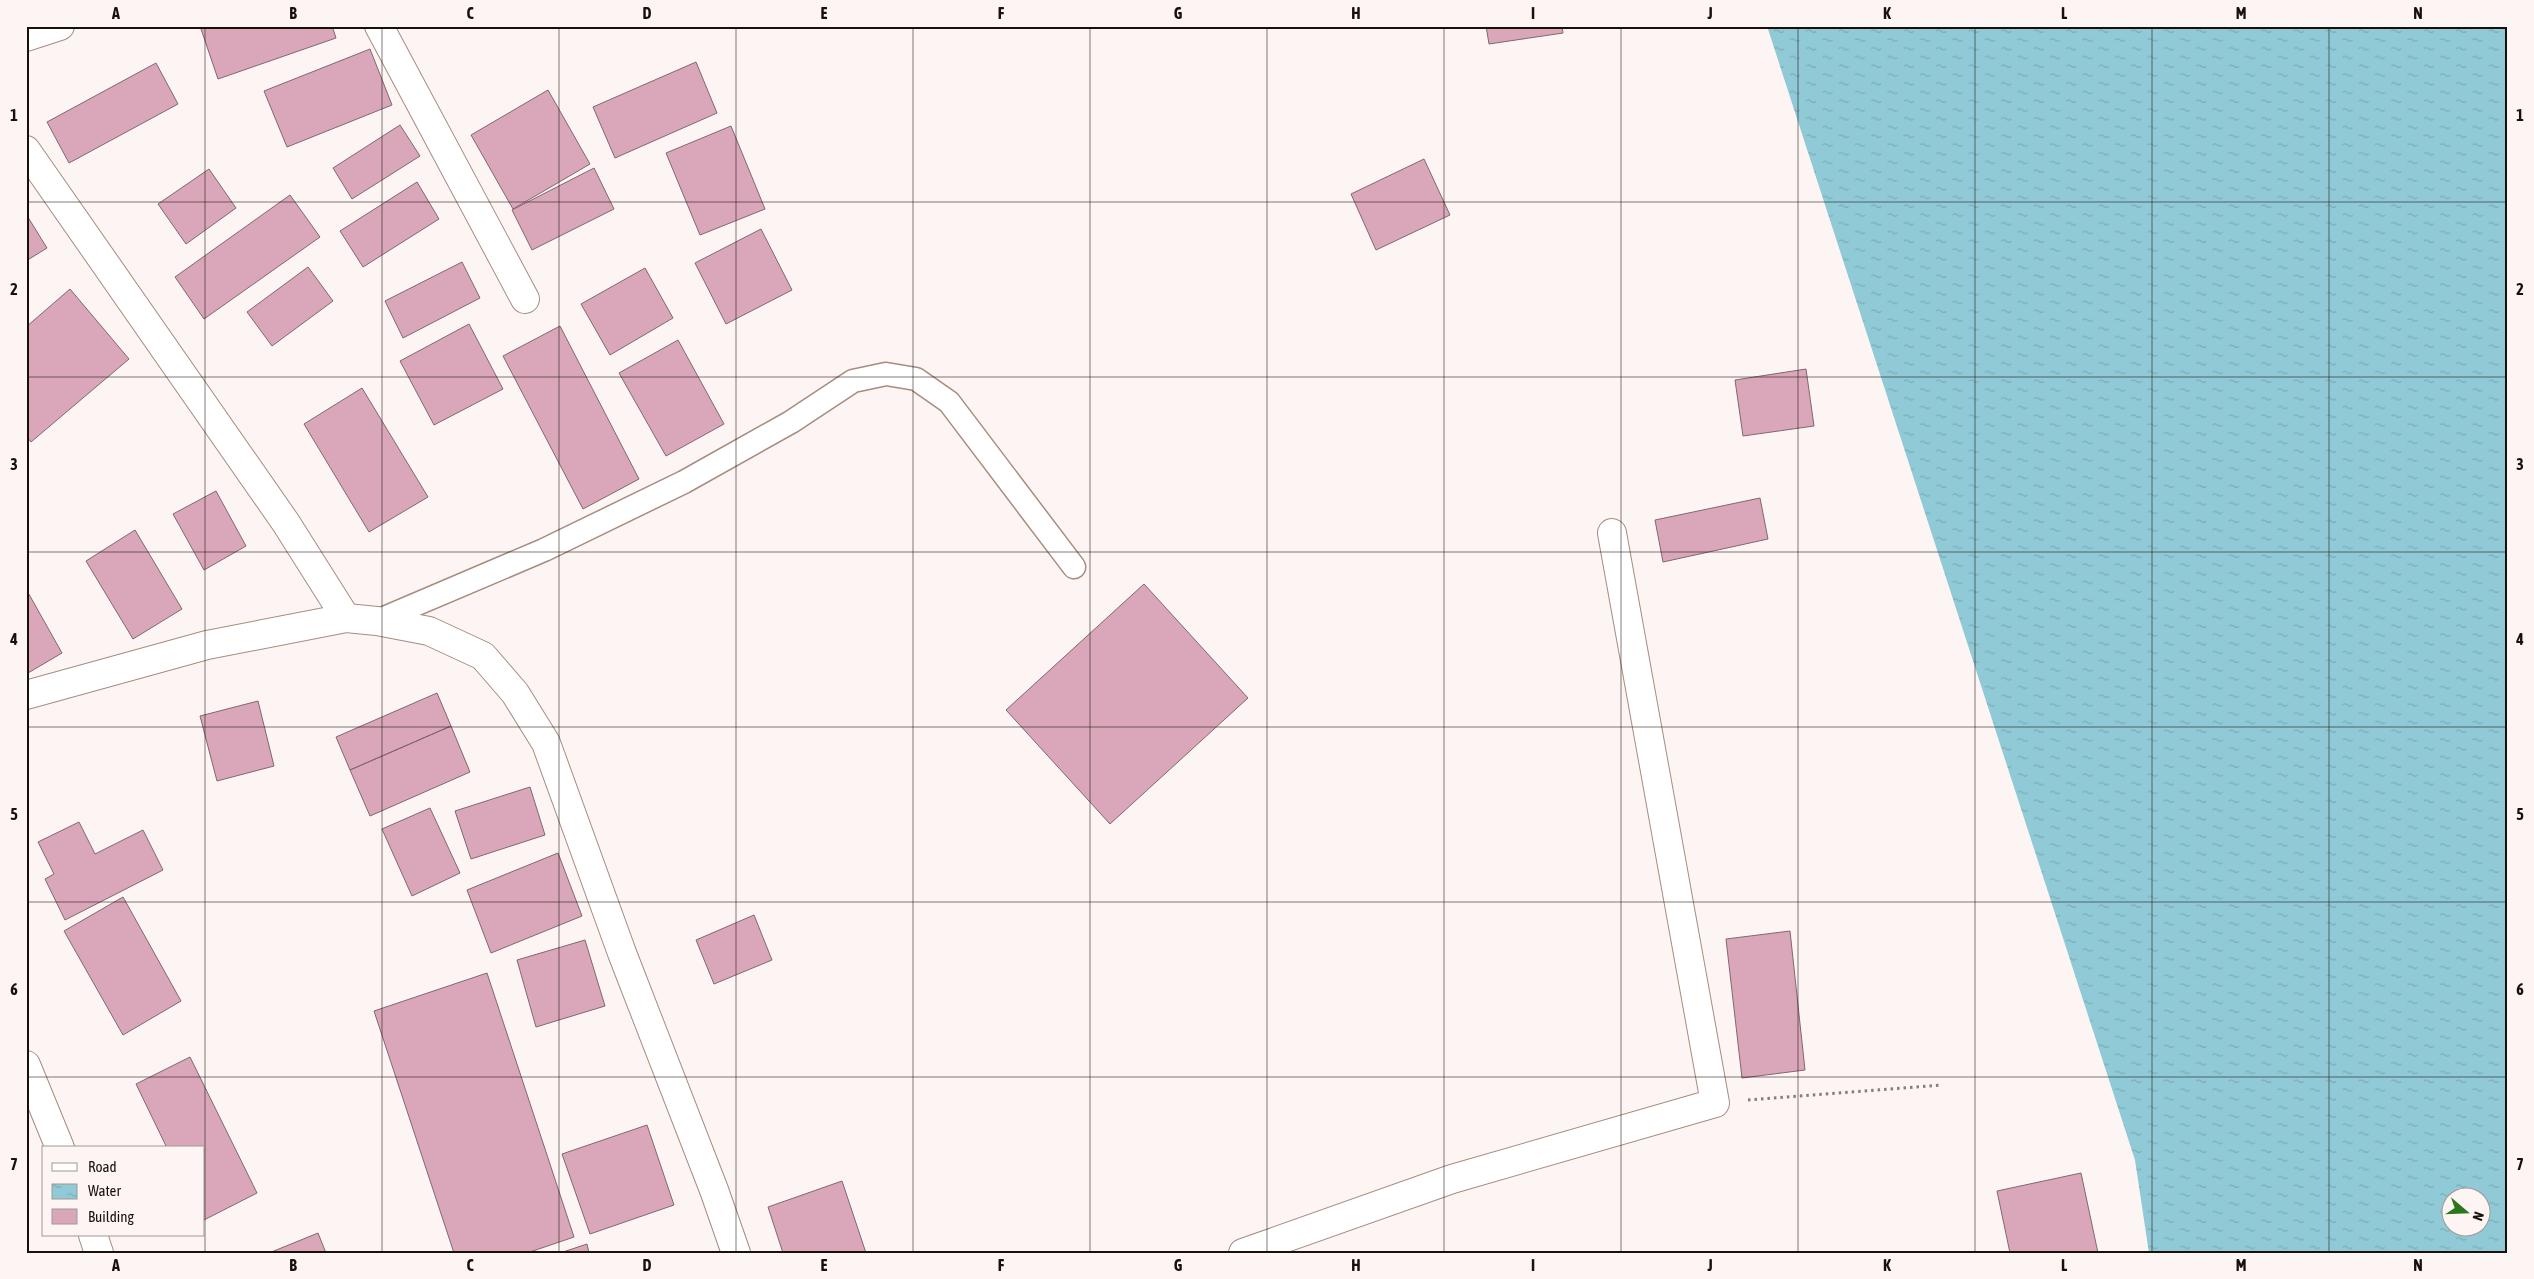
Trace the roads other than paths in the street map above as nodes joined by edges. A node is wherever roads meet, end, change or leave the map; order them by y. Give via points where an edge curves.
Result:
1 (60, 26) edge
2 (379, 26) edge
3 (26, 37) edge
4 (26, 150) edge
5 (525, 299) dead end
6 (1612, 533) dead end
7 (1074, 567) dead end
8 (346, 618) junction
9 (377, 621) junction
10 (26, 695) edge
11 (26, 1065) edge
12 (34, 1105) edge
13 (59, 1146) edge
14 (93, 1236) edge
15 (99, 1253) edge
16 (736, 1253) edge
17 (1244, 1253) edge

1 - 3 street
2 - 5 street
4 - 8 street via 286,522
6 - 17 street via 1715,1103 1452,1178
7 - 9 lane via 949,402 916,380 886,374 853,381 791,422 684,482 588,529
8 - 9 street
8 - 10 street via 207,645
9 - 16 street via 429,631 483,656 515,693 546,743
11 - 12 street
12 - 13 street
14 - 15 street

